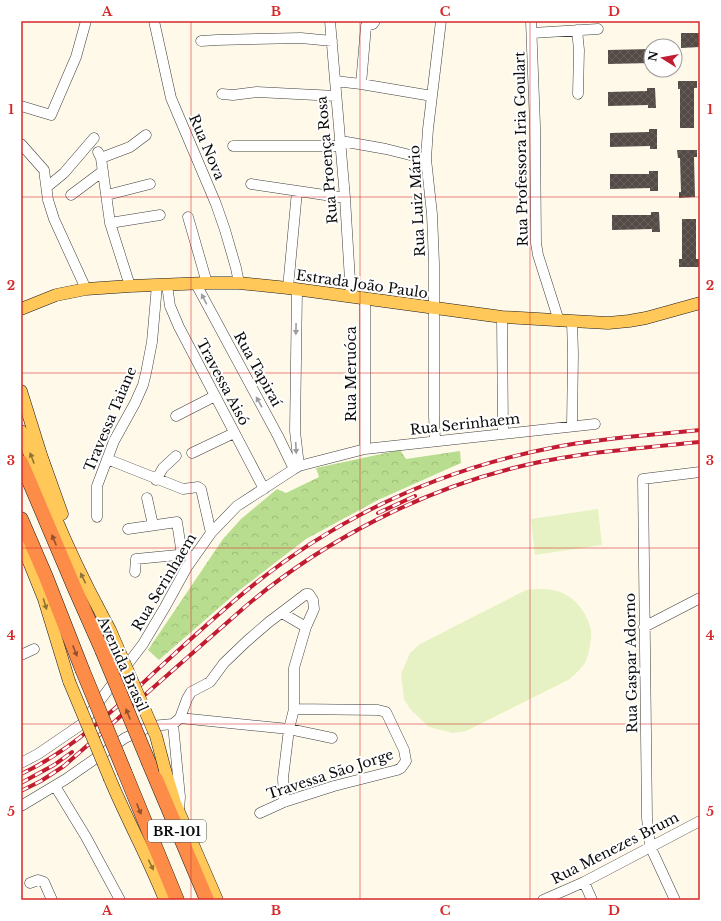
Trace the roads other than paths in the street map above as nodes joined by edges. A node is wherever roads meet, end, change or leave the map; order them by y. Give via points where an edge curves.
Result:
1 (86, 21) edge
2 (154, 21) edge
3 (330, 21) edge
4 (374, 21) edge
5 (441, 21) edge
6 (531, 21) edge
7 (598, 29) dead end
8 (577, 30) junction
9 (532, 33) junction
10 (201, 41) dead end
11 (332, 42) junction
12 (335, 81) junction
13 (361, 84) junction
14 (222, 94) dead end
15 (578, 94) dead end
16 (336, 96) junction
17 (432, 96) junction
18 (21, 106) edge
19 (146, 135) dead end
20 (94, 138) dead end
21 (21, 144) edge
22 (341, 144) junction
23 (234, 146) dead end
24 (426, 158) junction
25 (103, 171) junction
26 (150, 184) dead end
27 (252, 184) dead end
28 (47, 187) junction
29 (297, 191) junction
30 (71, 195) dead end
31 (107, 195) junction
32 (345, 198) junction
33 (160, 215) dead end
34 (188, 217) dead end
35 (110, 223) junction
36 (202, 283) junction
37 (239, 283) junction
38 (162, 285) junction
39 (130, 286) junction
40 (293, 289) junction
41 (86, 290) junction
42 (351, 298) junction
43 (365, 300) junction
44 (700, 303) edge
45 (21, 309) edge
46 (434, 309) junction
47 (502, 317) junction
48 (559, 321) junction
49 (572, 322) junction
50 (21, 391) edge
51 (215, 396) junction
52 (176, 416) dead end
53 (595, 424) dead end
54 (572, 426) junction
55 (21, 431) edge
56 (295, 431) junction
57 (234, 433) junction
58 (503, 433) junction
59 (278, 436) junction
60 (435, 441) junction
61 (366, 449) junction
62 (192, 453) dead end
63 (176, 456) dead end
64 (107, 459) junction
65 (21, 462) edge
66 (296, 467) junction
67 (700, 472) edge
68 (156, 480) junction
69 (264, 489) junction
70 (147, 498) dead end
71 (97, 517) dead end
72 (21, 519) edge
73 (153, 526) junction
74 (128, 529) dead end
75 (211, 533) junction
76 (21, 542) edge
77 (70, 552) junction
78 (197, 553) junction
79 (21, 555) edge
80 (182, 555) junction
81 (135, 572) dead end
82 (38, 583) junction
83 (700, 598) edge
84 (282, 613) junction
85 (306, 627) junction
86 (644, 627) junction
87 (34, 649) dead end
88 (21, 655) edge
89 (294, 708) junction
90 (176, 721) junction
91 (289, 729) junction
92 (332, 738) dead end
93 (21, 763) edge
94 (55, 786) junction
95 (284, 802) junction
96 (21, 806) edge
97 (179, 812) junction
98 (260, 813) dead end
99 (700, 821) edge
100 (650, 846) junction
101 (584, 882) junction
102 (30, 883) dead end
103 (52, 900) edge
104 (120, 900) edge
105 (165, 900) edge
106 (177, 900) edge
107 (207, 900) edge
108 (217, 900) edge
109 (542, 900) edge
110 (592, 900) edge
111 (675, 900) edge

1 - 18 street via 76,57 51,116
2 - 37 street, Rua Nova via 171,98 216,204
3 - 11 street, Rua Proença Rosa
4 - 13 street via 373,24 366,26
5 - 17 street, Rua Luiz Mário
6 - 9 street, Rua Professora Iria Goulart
7 - 8 street
8 - 9 street
8 - 15 street
9 - 48 street, Rua Professora Iria Goulart via 536,243
10 - 11 street via 288,38
11 - 12 street, Rua Proença Rosa
12 - 13 street
12 - 16 street, Rua Proença Rosa
13 - 17 street
14 - 16 street via 257,92
16 - 22 street, Rua Proença Rosa
17 - 24 street, Rua Luiz Mário
19 - 25 street via 130,147 100,155
20 - 28 street via 64,173
21 - 28 street via 44,170
22 - 23 street
22 - 24 street via 386,149
22 - 32 street, Rua Proença Rosa
24 - 46 street, Rua Luiz Mário via 433,238
25 - 30 street
25 - 31 street
26 - 31 street
27 - 29 street
28 - 41 street via 54,219
29 - 32 street
29 - 40 street
31 - 35 street
32 - 42 street, Rua Proença Rosa
33 - 35 street
34 - 36 street, Rua Tapiraí
35 - 39 street
36 - 37 main road, Estrada João Paulo
36 - 38 main road, Estrada João Paulo
59 -> 36 street, Rua Tapiraí
37 - 40 main road, Estrada João Paulo
38 - 39 main road, Estrada João Paulo
38 - 51 street, Travessa Aisó via 175,318
38 - 64 street, Travessa Taiane via 143,385
39 - 41 main road, Estrada João Paulo
40 - 42 main road, Estrada João Paulo
40 -> 56 street
41 - 45 main road, Estrada João Paulo via 56,295
42 - 43 main road, Estrada João Paulo
43 - 46 main road, Estrada João Paulo
43 - 61 street, Rua Meruóca
44 - 49 main road, Estrada João Paulo via 628,321
46 - 47 main road, Estrada João Paulo
46 - 60 street, Rua Luiz Mário
47 - 48 main road, Estrada João Paulo
47 - 58 street
48 - 49 main road, Estrada João Paulo
49 - 54 street
50 - 77 main road via 62,514
51 - 52 street
51 - 57 street, Travessa Aisó
53 - 54 street, Rua Serinhaem
54 - 58 street, Rua Serinhaem
77 -> 55 main road, Avenida Brasil
56 - 59 street
56 -> 66 street
57 - 62 street
57 - 69 street, Travessa Aisó
58 - 60 street, Rua Serinhaem
59 - 66 street, Rua Tapiraí
60 - 61 street, Rua Serinhaem
61 - 66 street, Rua Serinhaem
63 - 68 street via 163,468
64 - 68 street
64 - 71 street, Travessa Taiane via 97,486
107 -> 65 highway, Avenida Brasil / BR-101, bridge
66 - 69 street, Rua Serinhaem
67 - 86 street, Rua Gaspar Adorno via 643,479
68 - 75 street via 183,489 201,489
69 - 75 street, Rua Serinhaem via 236,506
70 - 73 street
72 -> 106 highway, BR-101, bridge
73 - 74 street
73 - 80 street via 177,522
75 - 78 street, Rua Serinhaem
76 - 82 main road
97 -> 77 main road, Avenida Brasil, bridge via 156,736 110,630
78 - 80 street
78 - 93 street, Rua Serinhaem via 143,644 82,724
79 - 82 main road
80 - 81 street via 136,559
82 -> 105 main road, bridge via 69,681 131,828 154,872
83 - 86 street
84 - 85 street
84 - 85 street via 306,594 310,595 314,609
84 - 90 street via 227,660 210,682 191,692
85 - 89 street via 294,668
86 - 100 street, Rua Gaspar Adorno via 647,818
87 - 88 street
89 - 91 street
89 - 95 street, Travessa Sāo Jorge via 386,712 404,750 406,761 401,768
90 - 91 street
90 - 94 street via 151,726 126,738
90 - 97 street
91 - 92 street
91 - 95 street via 283,778
94 - 96 street
94 - 104 street
95 - 98 street, Travessa Sāo Jorge
97 - 108 main road, Avenida Brasil
99 - 100 street, Rua Menezes Brum
100 - 101 street, Rua Menezes Brum
100 - 111 street, Rua Gaspar Adorno
101 - 109 street, Rua Menezes Brum
101 - 110 street
102 - 103 street via 38,880 44,882

